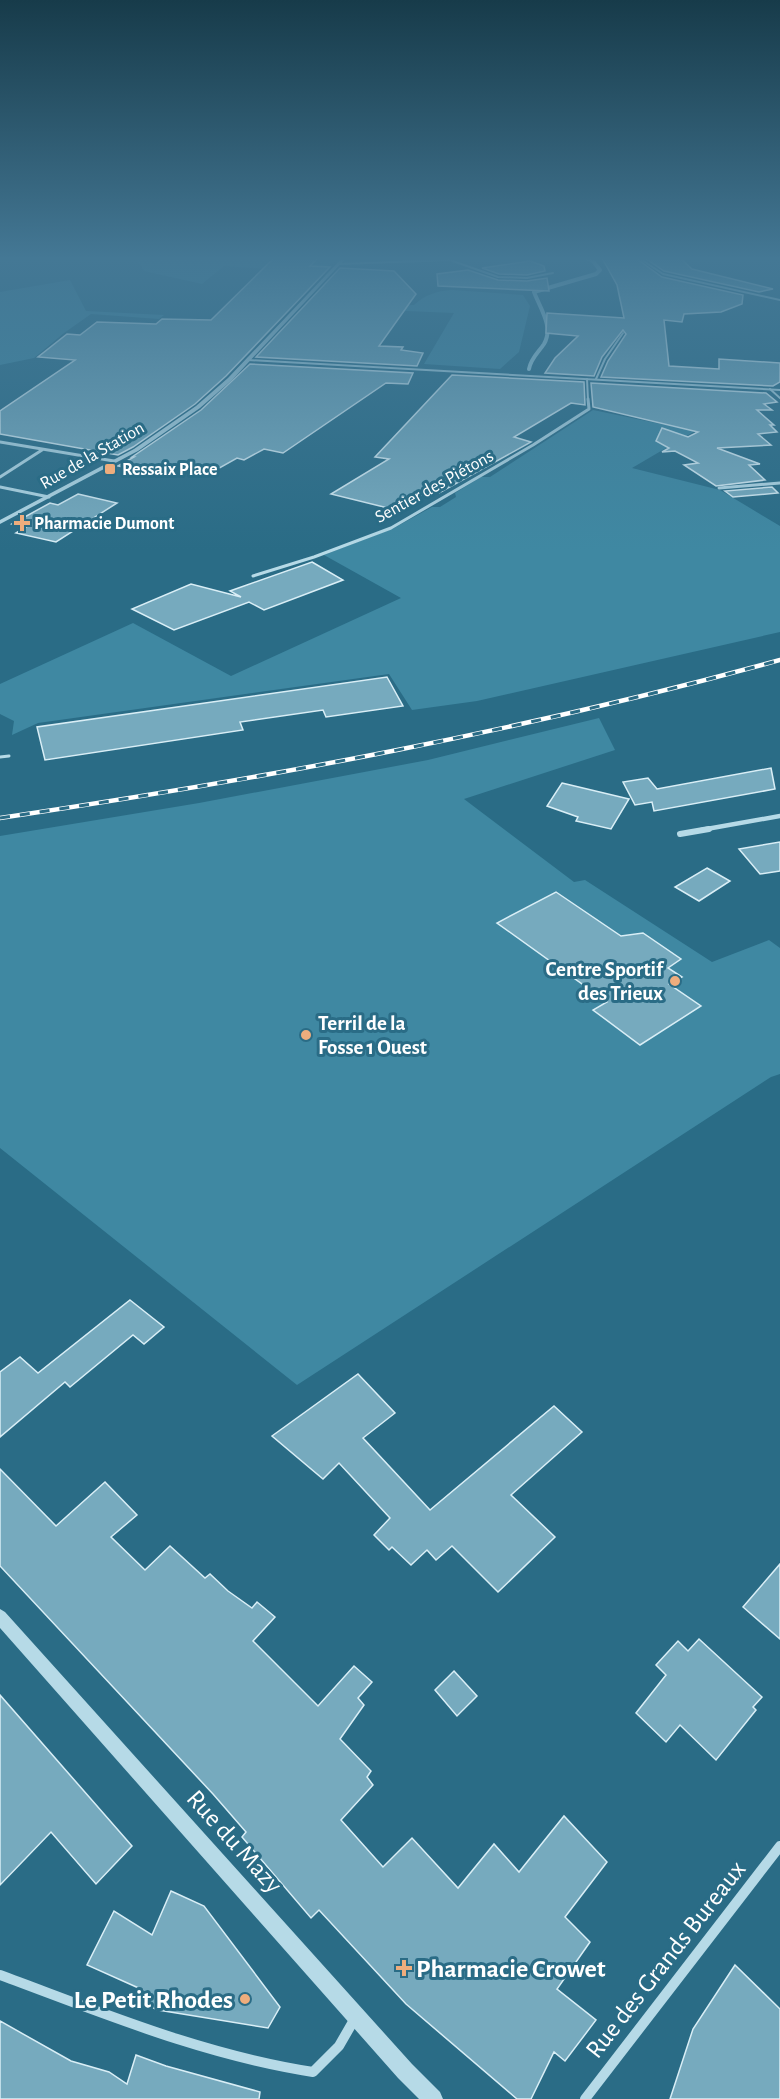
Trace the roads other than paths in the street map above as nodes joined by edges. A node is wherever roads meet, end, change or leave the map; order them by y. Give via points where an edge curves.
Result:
1 (254, 354) edge
2 (608, 354) edge
3 (248, 360) junction
4 (587, 379) junction
5 (596, 379) junction
6 (770, 389) junction
7 (780, 390) edge
8 (780, 398) edge
9 (0, 442) edge
10 (42, 449) junction
11 (114, 461) junction
12 (0, 477) edge
13 (780, 483) edge
14 (0, 487) edge
15 (719, 488) dead end
16 (49, 497) junction
17 (0, 522) edge
18 (253, 576) dead end
19 (9, 756) dead end
20 (0, 757) edge
21 (780, 816) edge
22 (680, 834) dead end
23 (0, 1617) edge
24 (780, 1846) edge
25 (0, 1975) edge
26 (357, 2016) junction
27 (433, 2099) edge
28 (585, 2099) edge

1 - 3 street, Rue de la Station
2 - 5 street
3 - 4 street
3 - 11 street, Rue de la Station via 189,414
4 - 5 street
4 - 18 street, Sentier des Piétons via 590,409 489,471 391,528
5 - 6 street
6 - 7 street
6 - 8 street
9 - 10 street
10 - 11 street
10 - 12 street
11 - 16 street, Rue de la Station
13 - 15 street
14 - 16 street
16 - 17 street, Rue de la Station
19 - 20 lane
21 - 22 street
23 - 26 street, Rue du Mazy
24 - 28 street, Rue des Grands Bureaux
25 - 26 street via 183,2043 313,2072 339,2046
26 - 27 street, Rue du Mazy

